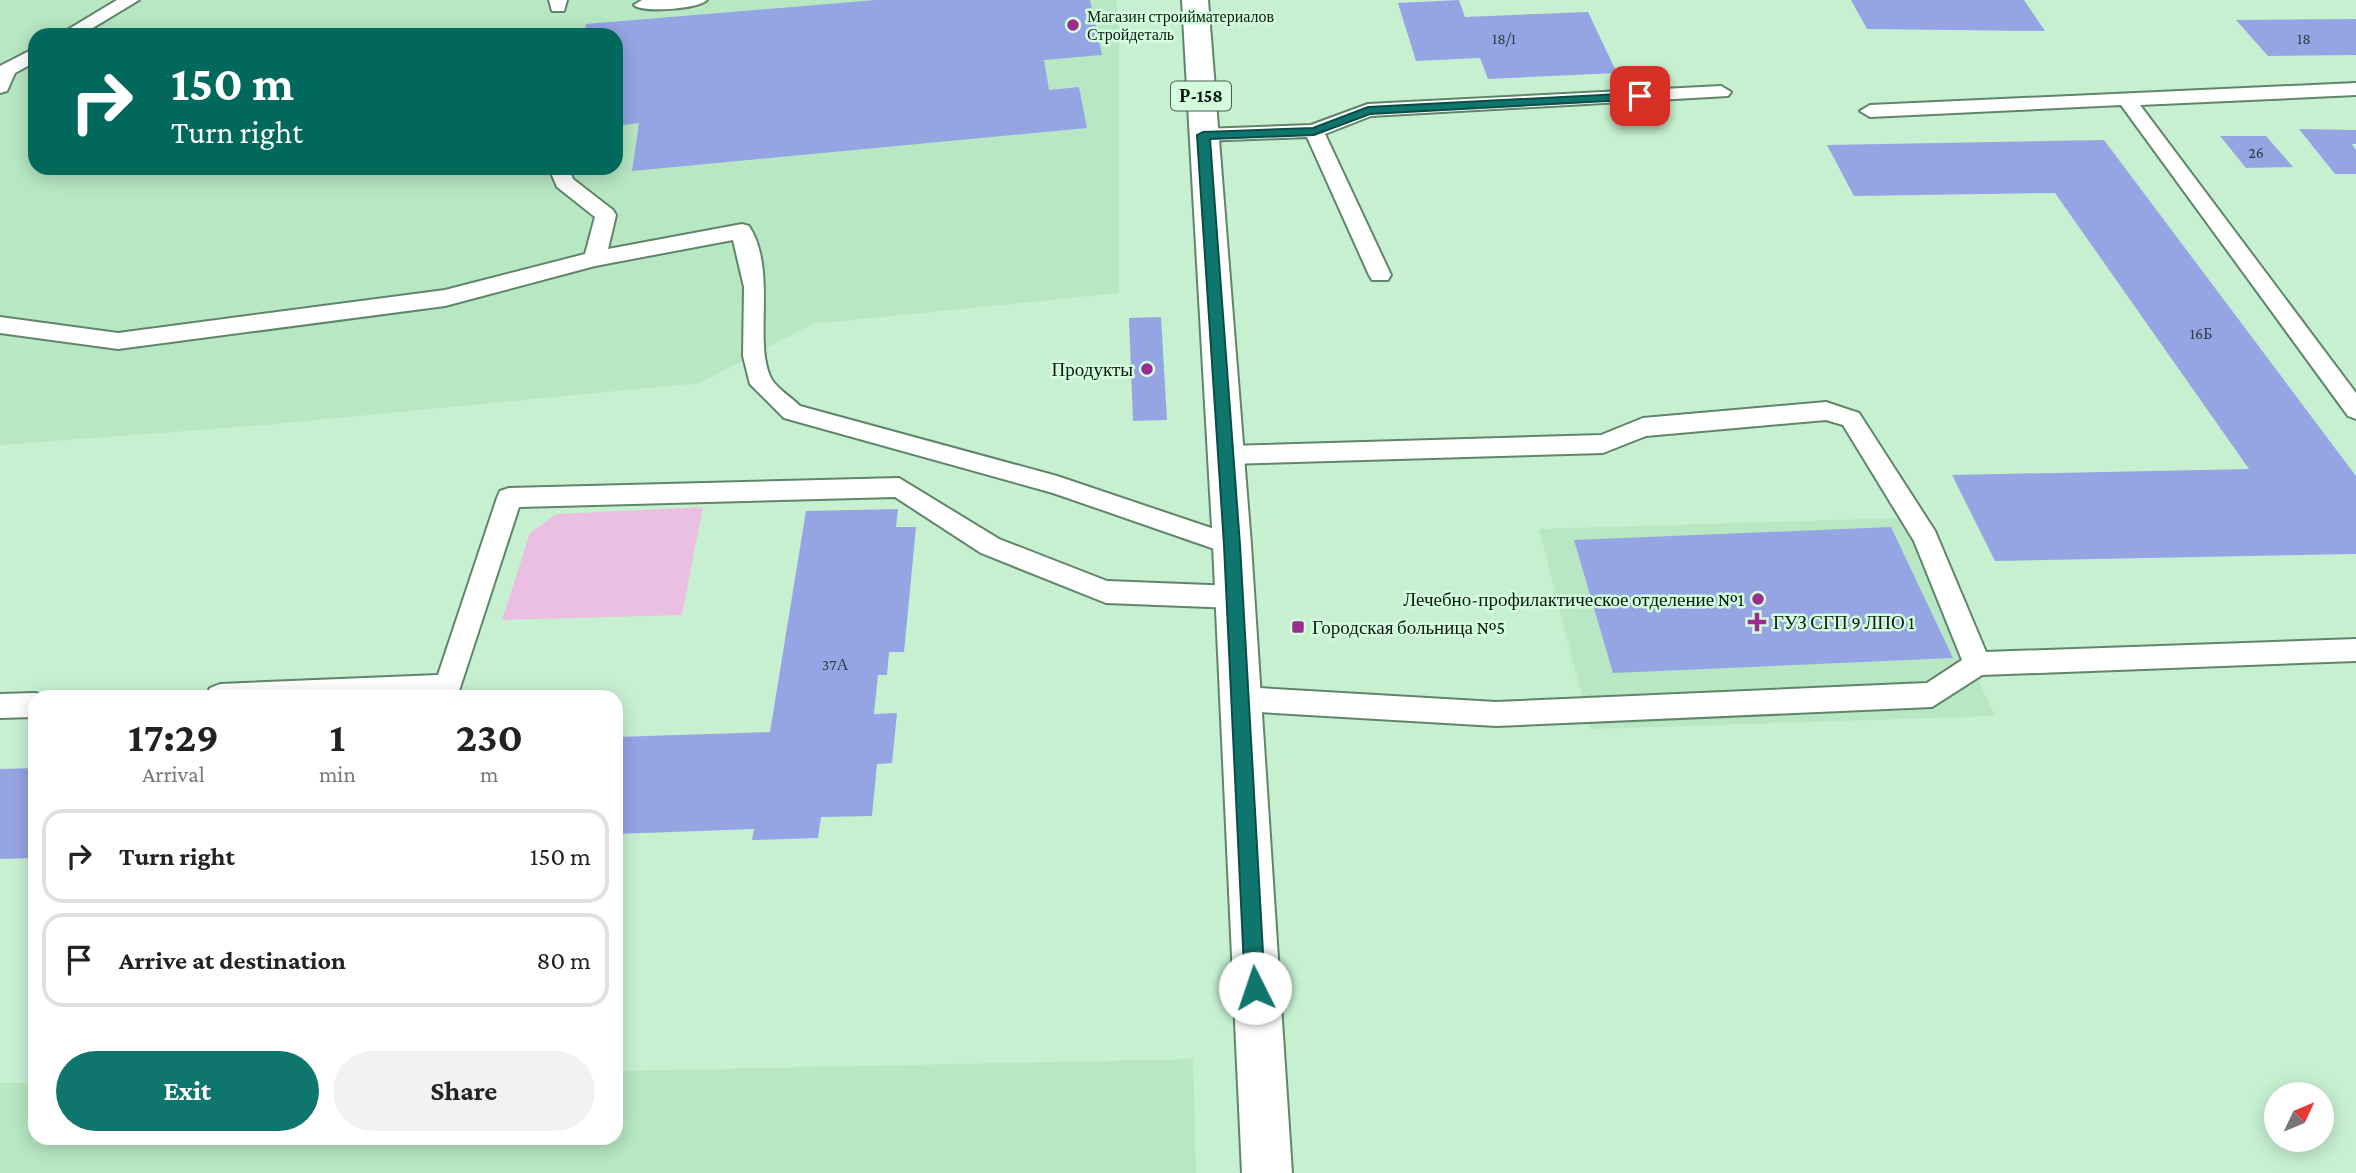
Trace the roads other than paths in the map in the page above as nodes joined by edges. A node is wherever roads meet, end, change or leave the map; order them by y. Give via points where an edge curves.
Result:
1 (130, 0) edge
2 (698, 0) edge
3 (1195, 0) edge
4 (643, 5) dead end
5 (80, 28) edge
6 (28, 58) edge
7 (0, 87) edge
8 (2356, 89) edge
9 (1721, 92) dead end
10 (2126, 99) junction
11 (1870, 111) dead end
12 (1314, 131) junction
13 (1203, 135) junction
14 (562, 175) edge
15 (595, 259) junction
16 (1380, 275) dead end
17 (0, 325) edge
18 (2356, 410) edge
19 (1226, 456) junction
20 (1232, 545) junction
21 (1235, 597) junction
22 (2356, 650) edge
23 (1978, 664) junction
24 (357, 690) edge
25 (1241, 699) junction
26 (28, 705) edge
27 (0, 706) edge
28 (1267, 1173) edge

1 - 5 lane
2 - 4 lane
3 - 13 main road, Р-158
6 - 7 lane via 7,70
8 - 10 lane
9 - 12 lane via 1368,110
10 - 11 lane
10 - 18 lane
12 - 13 lane
12 - 16 lane
13 - 19 main road, Р-158
14 - 15 lane via 606,215
15 - 17 lane via 445,298 118,341
15 - 20 lane via 742,232 755,287 754,356 762,384 792,412 1057,485
19 - 20 main road, Р-158
19 - 23 lane via 1603,444 1643,427 1826,411 1852,419 1926,538
20 - 21 main road, Р-158
21 - 24 lane via 1106,592 990,545 899,486 509,498 448,686
21 - 25 main road, Р-158
22 - 23 lane
23 - 25 lane via 1932,695 1919,696 1496,714
25 - 28 main road, Р-158
26 - 27 lane

